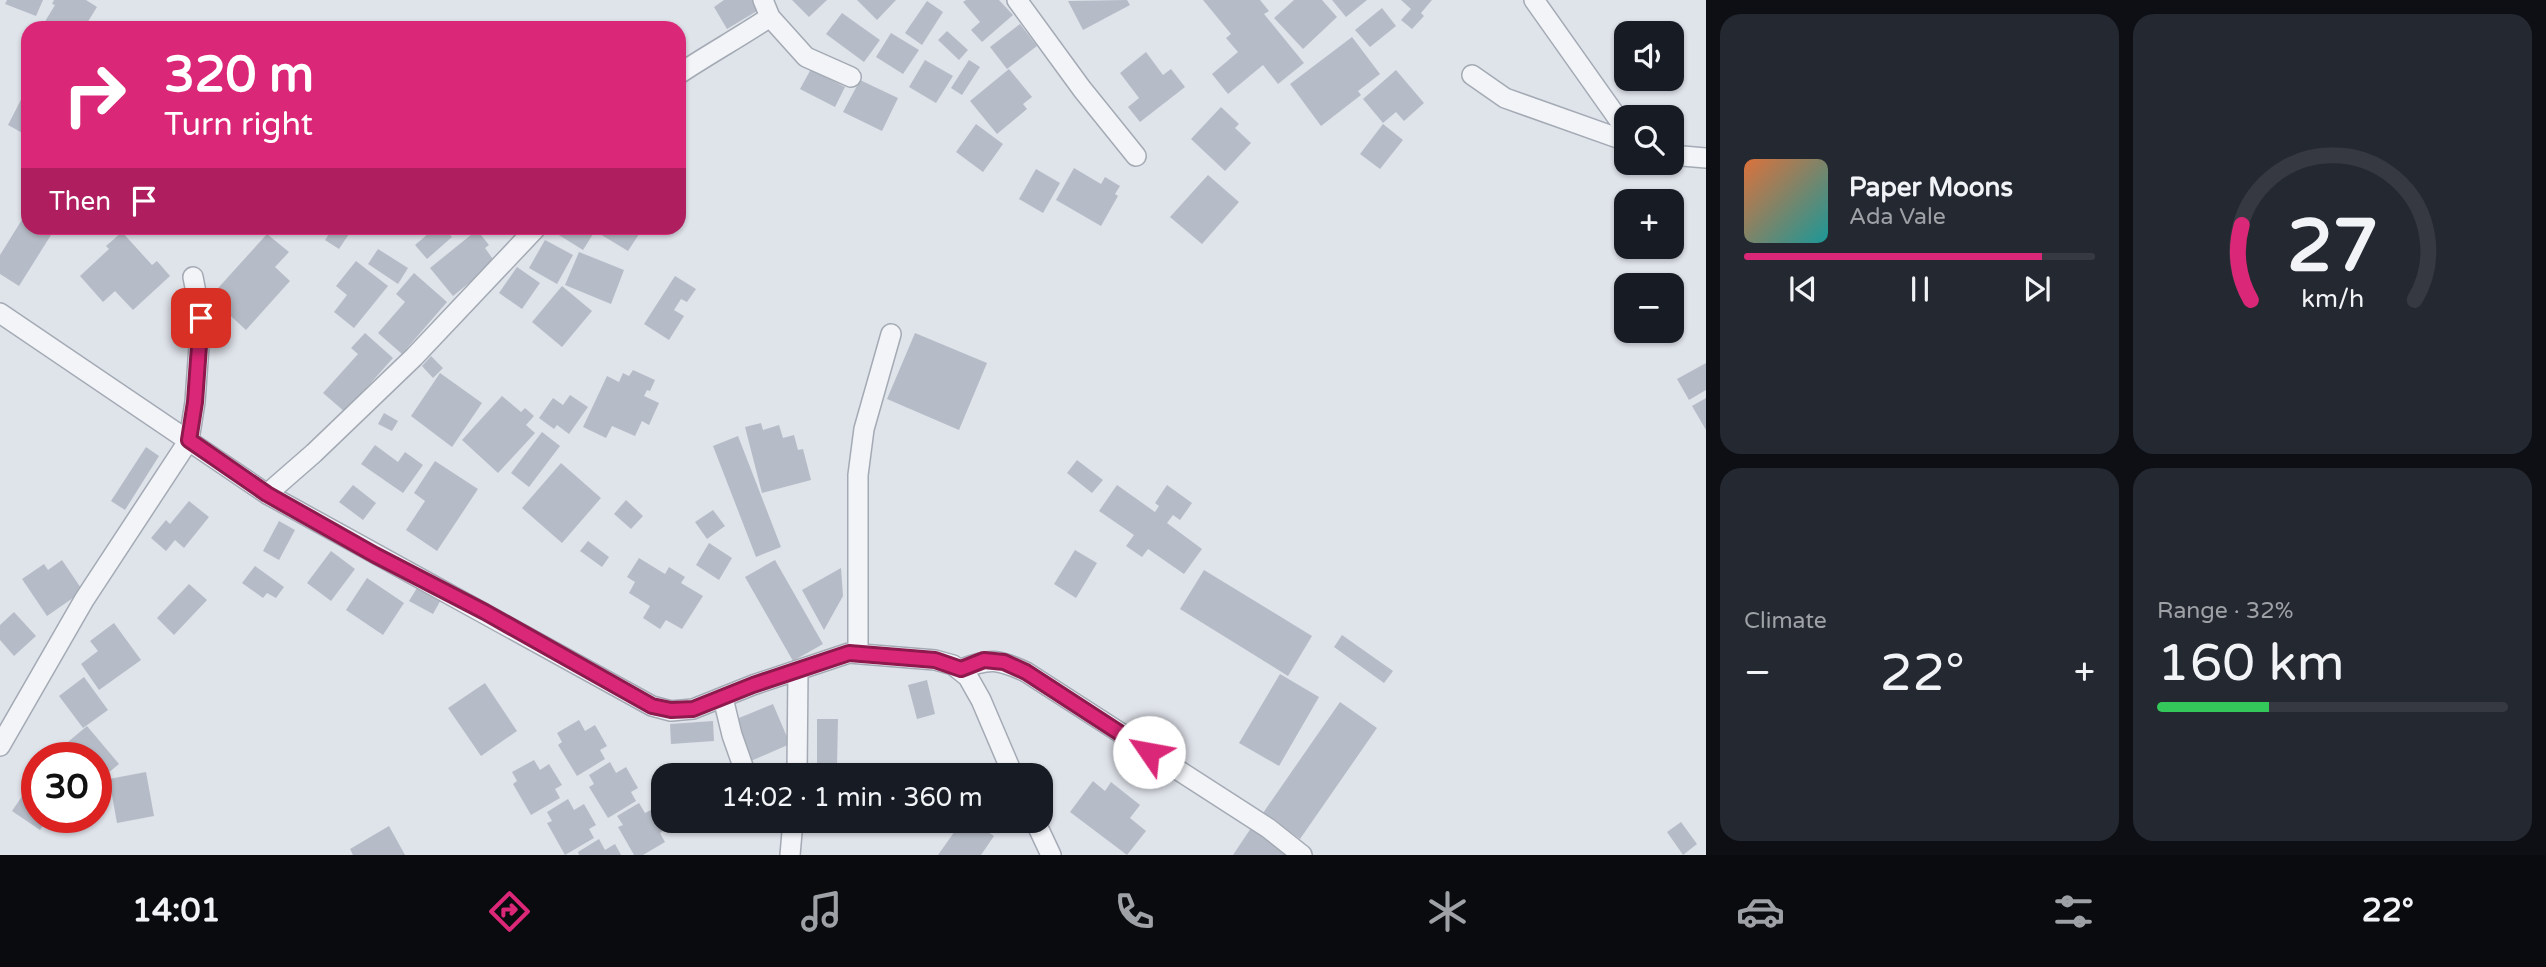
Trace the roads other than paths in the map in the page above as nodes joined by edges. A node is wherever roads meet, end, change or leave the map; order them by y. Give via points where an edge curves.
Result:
1 (1017, 0) edge
2 (1534, 0) edge
3 (767, 8) edge
4 (686, 69) edge
5 (1472, 75) dead end
6 (851, 77) dead end
7 (1614, 113) edge
8 (1614, 137) edge
9 (1136, 156) dead end
10 (1684, 156) edge
11 (1706, 158) edge
12 (529, 235) edge
13 (193, 277) dead end
14 (0, 313) edge
15 (891, 334) dead end
16 (189, 440) junction
17 (267, 494) junction
18 (858, 653) junction
19 (961, 669) junction
20 (798, 670) junction
21 (723, 698) junction
22 (0, 746) edge
23 (742, 763) edge
24 (797, 763) edge
25 (1008, 763) edge
26 (792, 833) edge
27 (1041, 833) edge
28 (790, 855) edge
29 (1051, 855) edge
30 (1302, 855) edge

1 - 9 street
2 - 7 street
3 - 4 street via 737,39
3 - 6 street via 806,57
5 - 8 street via 1505,98
10 - 11 street
12 - 17 street via 414,357
13 - 16 street via 201,318
14 - 16 street
15 - 18 street via 864,429 858,475
16 - 17 street
16 - 22 street via 84,600
17 - 21 street via 652,706 693,709
18 - 19 street via 935,660
18 - 20 street
19 - 25 street via 981,700
19 - 30 street via 984,660 1004,662 1026,672 1268,828
20 - 21 street
20 - 24 street
21 - 23 street
26 - 28 street
27 - 29 street

